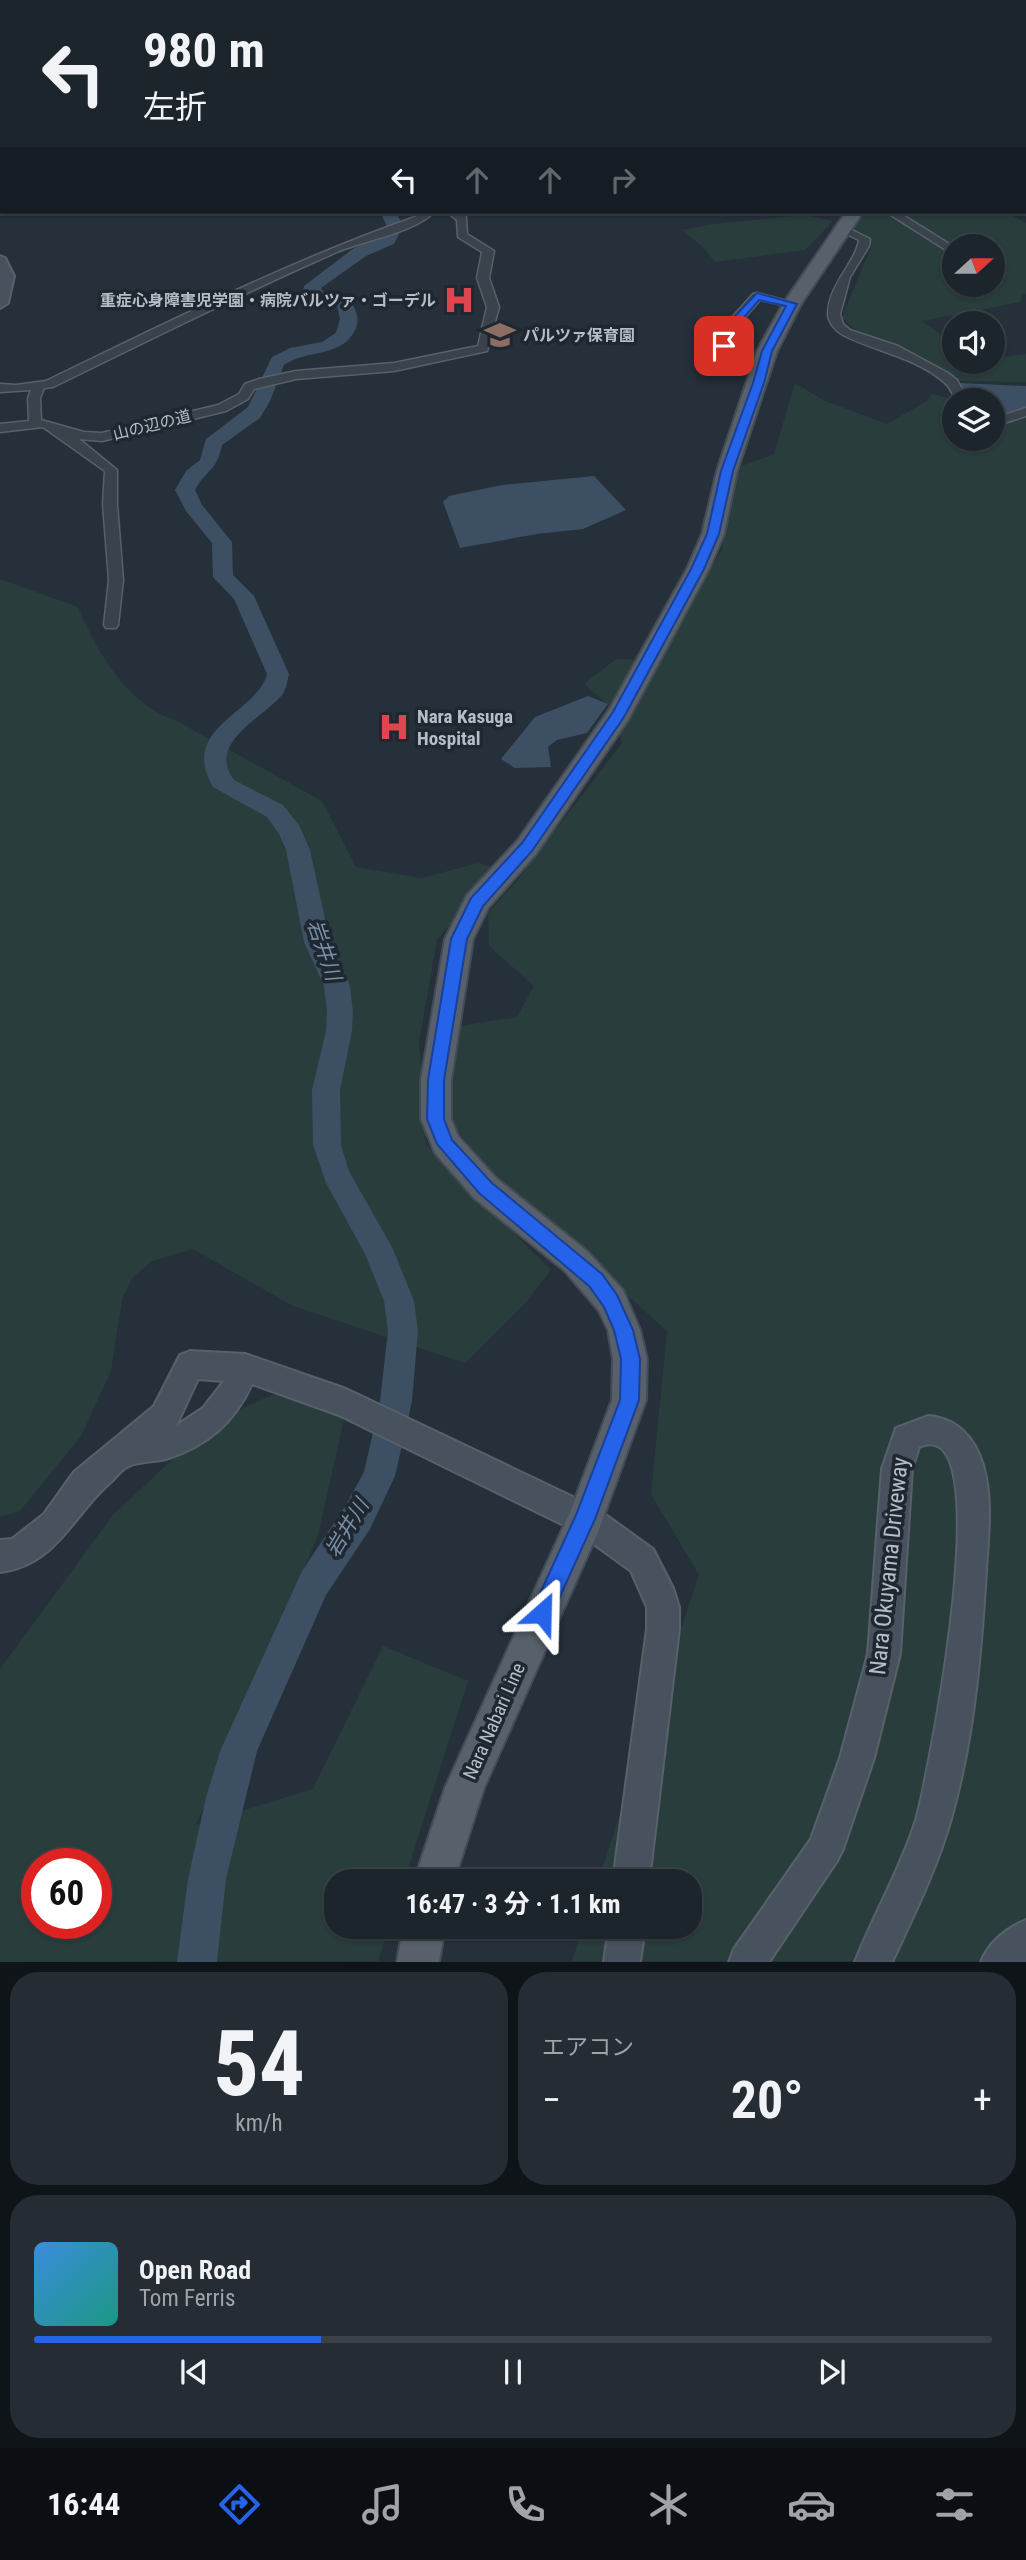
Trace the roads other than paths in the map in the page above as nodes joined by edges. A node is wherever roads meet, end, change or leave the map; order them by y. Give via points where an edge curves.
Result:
1 (425, 214) edge
2 (455, 214) edge
3 (894, 214) edge
4 (849, 220) edge
5 (942, 244) edge
6 (0, 261) edge
7 (0, 303) edge
8 (792, 304) junction
9 (724, 346) dead end
10 (38, 387) junction
11 (0, 388) edge
12 (956, 388) edge
13 (1026, 412) edge
14 (1005, 419) edge
15 (35, 422) junction
16 (0, 428) edge
17 (54, 428) junction
18 (111, 625) dead end
19 (245, 1368) junction
20 (122, 1451) junction
21 (585, 1519) junction
22 (0, 1556) edge
23 (437, 1869) edge
24 (633, 1869) edge
25 (1026, 1938) edge
26 (422, 1939) edge
27 (625, 1939) edge
28 (418, 1962) edge
29 (622, 1962) edge
30 (747, 1962) edge
31 (873, 1962) edge
32 (999, 1962) edge

1 - 10 street via 246,288
2 - 17 street, 山の辺の道 via 462,219 462,235 488,251 483,278 493,307 483,348 394,367 296,375 259,383 222,408 145,429 102,437
3 - 5 street
4 - 8 main road, Nara Nabari Line
4 - 12 street via 864,246 844,277 834,314 838,325 894,349 944,376
6 - 7 street via 6,276
8 - 9 street via 757,296 726,331
8 - 21 main road, Nara Nabari Line via 767,351 727,471 713,534 698,569 619,714 527,847 477,902 459,939 435,1090 436,1119 446,1144 485,1188 595,1280 624,1330 630,1359 629,1400
10 - 11 street
10 - 15 street
13 - 14 street
15 - 16 street
15 - 17 street
17 - 18 street, 山の辺の道 via 111,470 118,603
19 - 20 street via 226,1405 197,1432 154,1450
19 - 20 street via 190,1366 165,1416
19 - 21 street via 346,1404
20 - 22 street via 85,1483 55,1525 18,1554
21 - 23 main road, Nara Nabari Line via 482,1743
21 - 24 street via 642,1560 663,1608 654,1718
25 - 32 street
26 - 28 main road
27 - 29 street
30 - 31 street, Nara Okuyama Driveway via 825,1849 857,1758 884,1654 897,1469 907,1438 924,1429 947,1435 968,1464 973,1537 963,1676 926,1848

